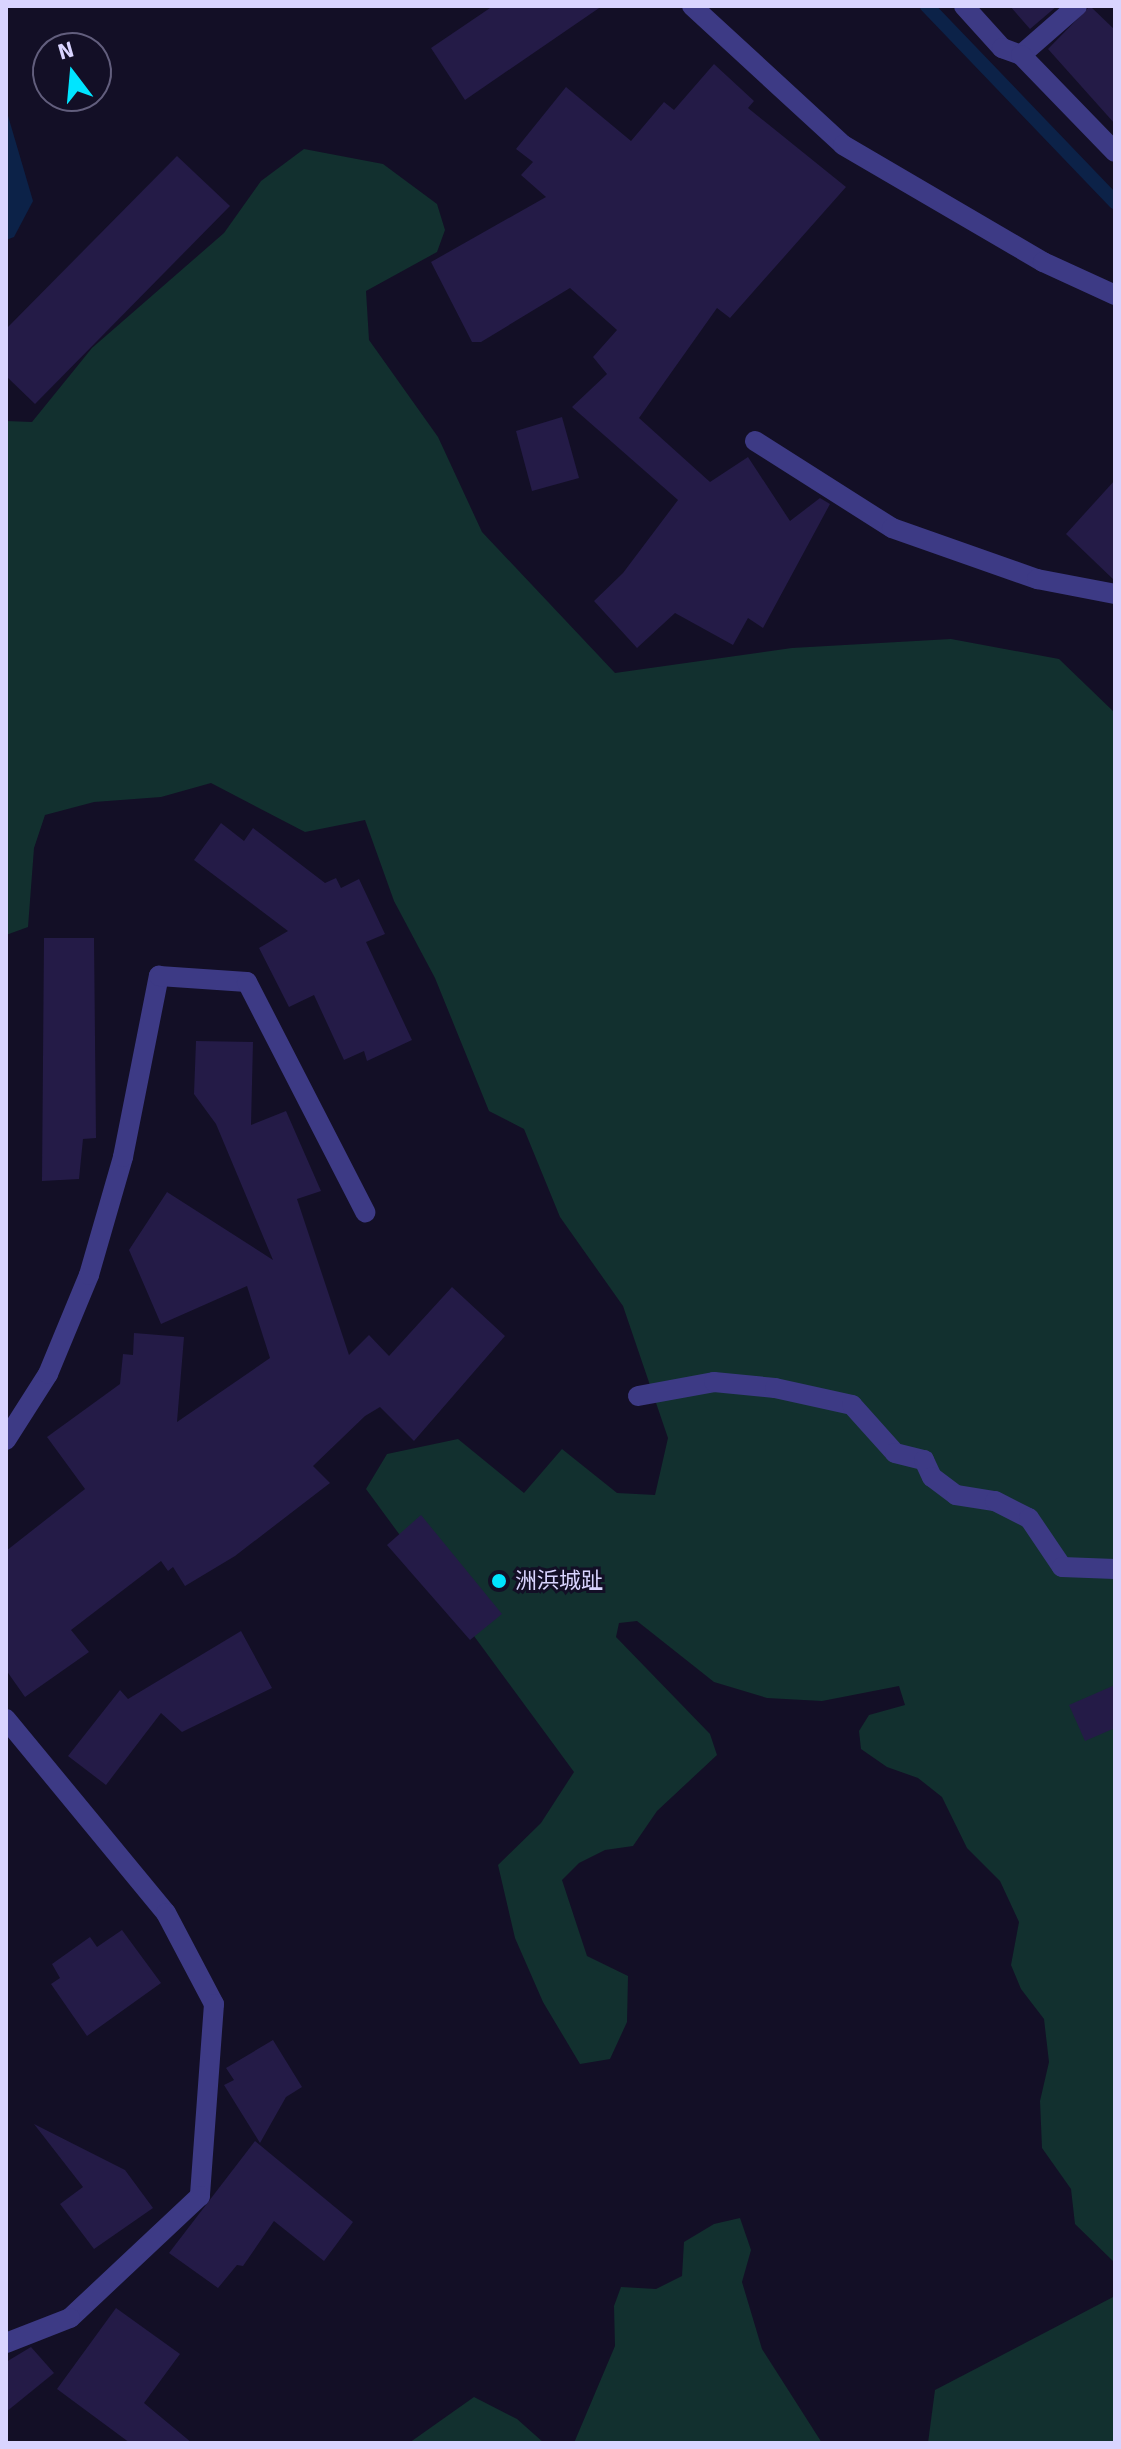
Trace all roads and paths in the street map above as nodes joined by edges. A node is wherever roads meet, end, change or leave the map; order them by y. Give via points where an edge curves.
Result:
1 (692, 6) edge
2 (964, 6) edge
3 (1077, 6) edge
4 (1021, 55) junction
5 (1115, 152) edge
6 (1115, 295) edge
7 (755, 441) dead end
8 (1115, 594) edge
9 (365, 1212) dead end
10 (638, 1396) dead end
11 (6, 1440) edge
12 (1115, 1569) edge
13 (6, 1719) edge
14 (6, 2343) edge

1 - 6 street via 843,145 1043,262
2 - 4 street via 1002,48
3 - 4 street
4 - 5 street
7 - 8 street via 892,528 1037,579
9 - 11 street via 247,982 159,976 123,1157 89,1275 48,1374
10 - 12 street via 714,1382 775,1388 852,1405 895,1453 924,1460 932,1477 956,1495 995,1501 1029,1518 1062,1567
13 - 14 street via 166,1913 214,2004 200,2196 70,2318

